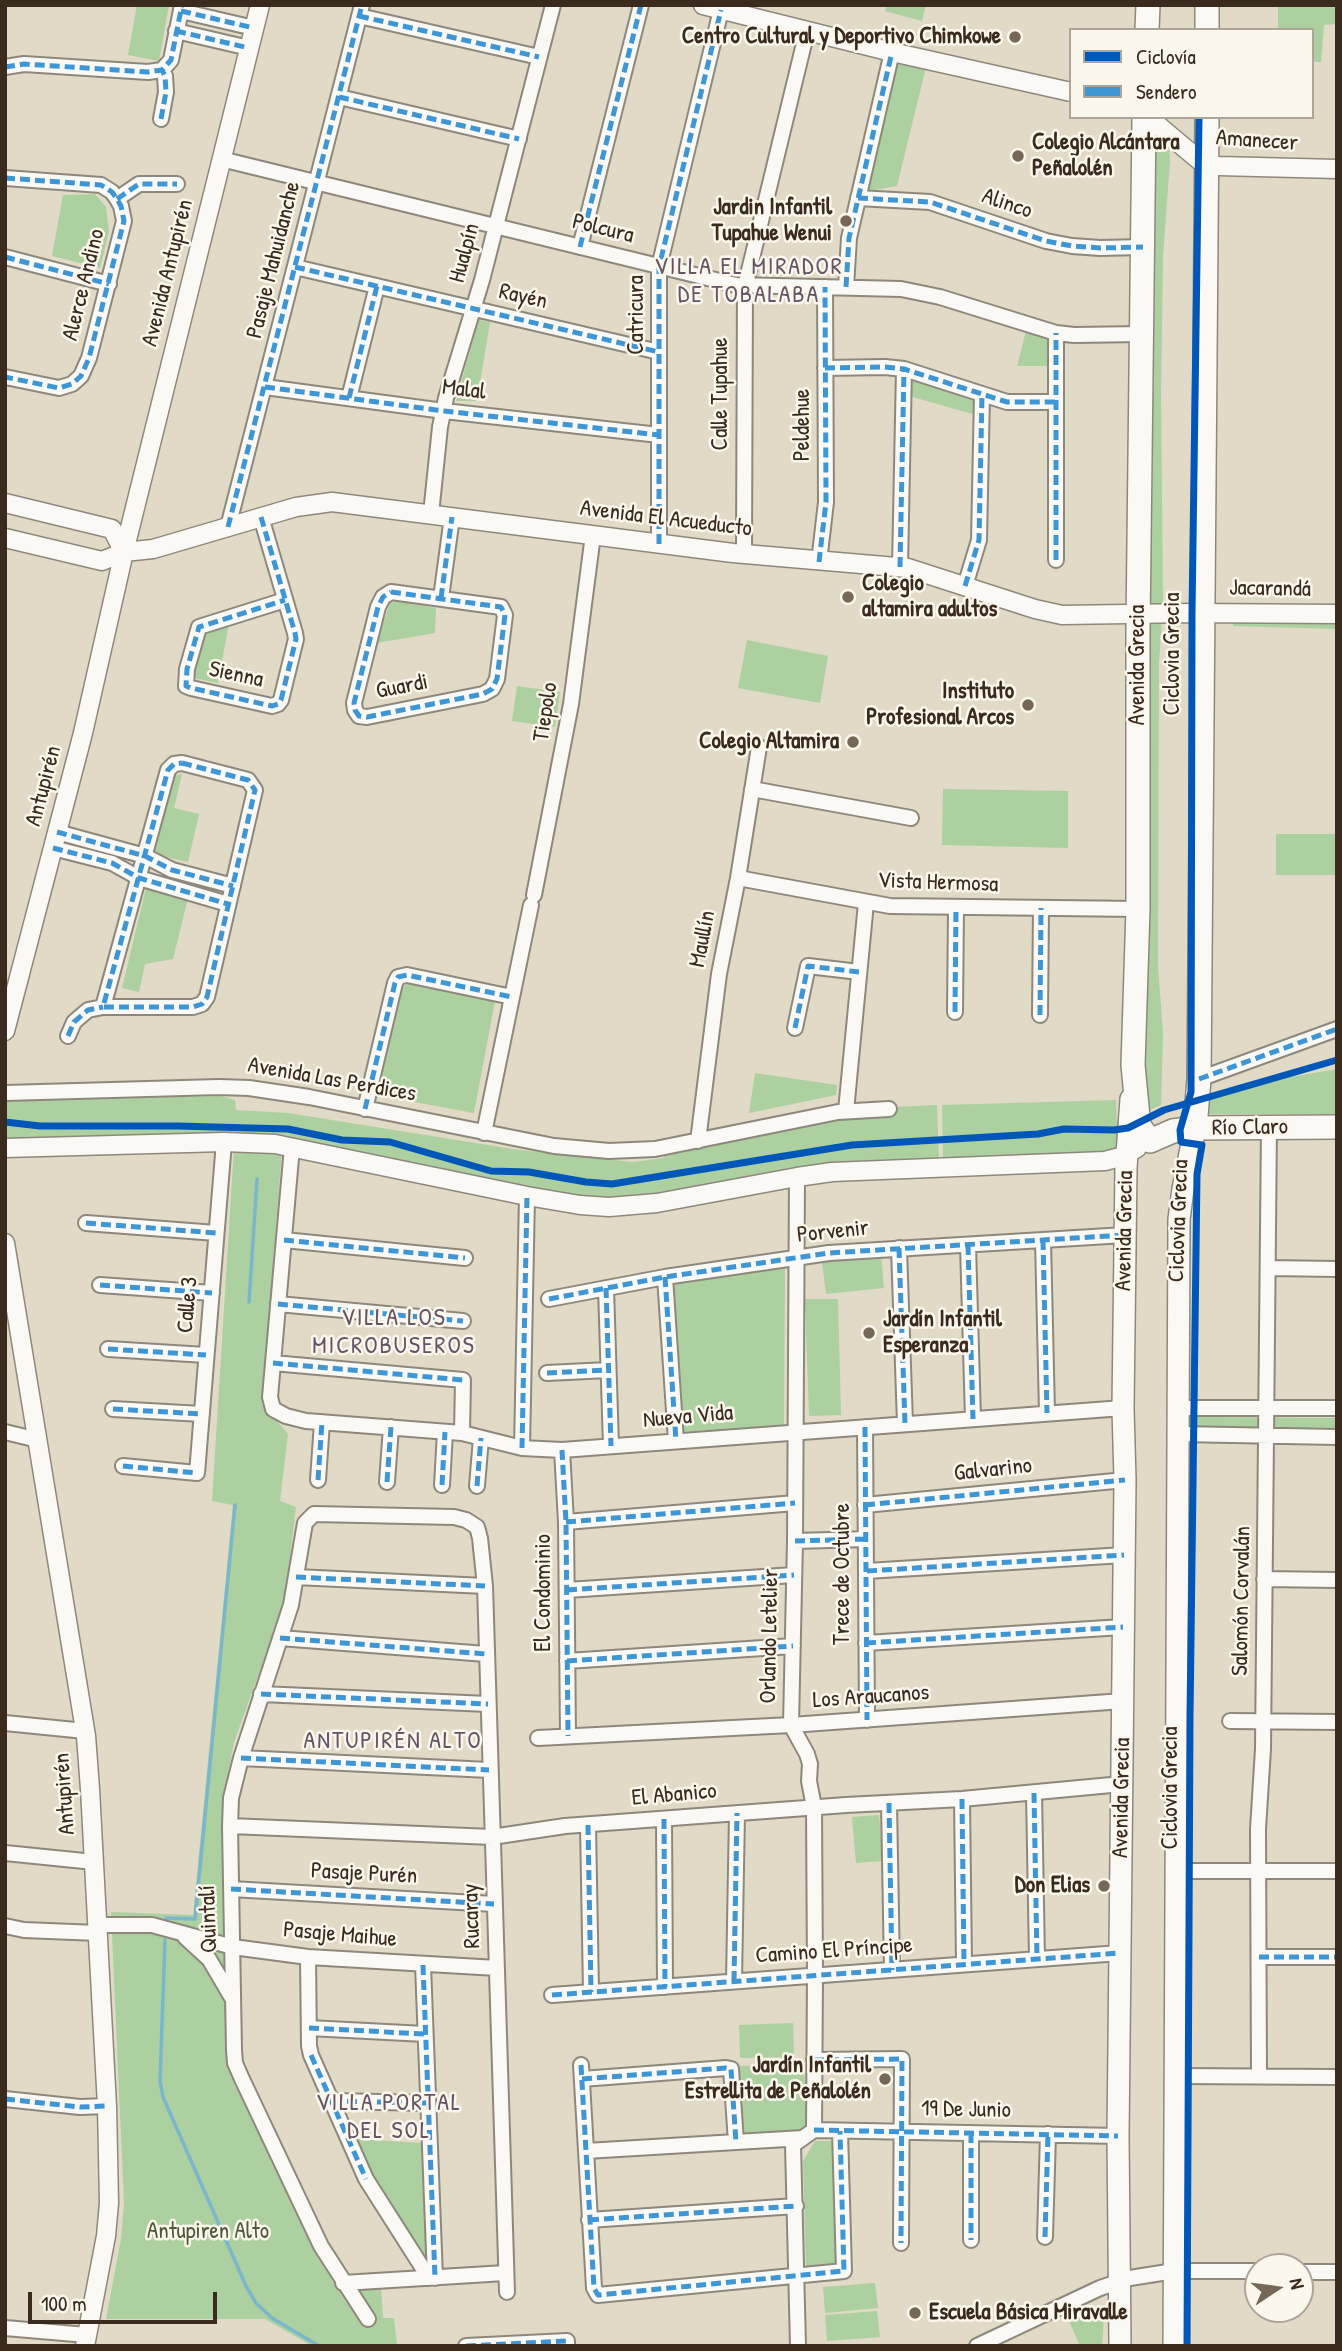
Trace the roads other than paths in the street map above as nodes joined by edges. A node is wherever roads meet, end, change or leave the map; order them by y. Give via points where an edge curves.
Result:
1 (260, 5) edge
2 (553, 5) edge
3 (641, 5) edge
4 (1147, 5) edge
5 (1207, 5) edge
6 (712, 7) edge
7 (182, 8) edge
8 (361, 10) edge
9 (254, 28) junction
10 (1147, 28) edge
11 (1207, 28) edge
12 (176, 31) junction
13 (807, 32) junction
14 (249, 48) junction
15 (892, 52) junction
16 (5, 57) edge
17 (539, 57) junction
18 (24, 64) junction
19 (5, 67) edge
20 (162, 70) junction
21 (1069, 92) edge
22 (339, 97) junction
23 (162, 119) dead end
24 (1146, 119) edge
25 (1148, 119) edge
26 (1207, 119) edge
27 (519, 139) junction
28 (221, 159) junction
29 (1207, 163) junction
30 (1337, 169) edge
31 (5, 178) edge
32 (317, 183) junction
33 (177, 184) dead end
34 (117, 198) junction
35 (858, 198) junction
36 (495, 227) junction
37 (580, 247) junction
38 (1143, 247) junction
39 (5, 257) edge
40 (295, 267) junction
41 (659, 267) junction
42 (109, 284) junction
43 (377, 286) junction
44 (745, 286) junction
45 (825, 287) junction
46 (846, 287) junction
47 (473, 309) junction
48 (1056, 333) junction
49 (1142, 334) junction
50 (659, 352) junction
51 (825, 368) junction
52 (904, 369) junction
53 (5, 377) edge
54 (265, 387) junction
55 (982, 395) junction
56 (349, 398) junction
57 (1056, 402) junction
58 (443, 411) junction
59 (659, 435) junction
60 (5, 503) edge
61 (431, 514) junction
62 (261, 517) junction
63 (452, 517) junction
64 (229, 527) junction
65 (593, 535) junction
66 (5, 538) edge
67 (659, 544) junction
68 (124, 552) junction
69 (744, 554) junction
70 (1056, 560) dead end
71 (819, 562) junction
72 (900, 567) junction
73 (965, 586) junction
74 (441, 598) junction
75 (285, 600) junction
76 (1202, 613) junction
77 (1138, 614) junction
78 (1337, 614) edge
79 (759, 747) dead end
80 (752, 789) junction
81 (912, 818) dead end
82 (55, 840) junction
83 (145, 856) junction
84 (139, 878) junction
85 (738, 878) junction
86 (233, 886) junction
87 (866, 903) junction
88 (229, 904) junction
89 (956, 908) junction
90 (1041, 908) junction
91 (1138, 909) junction
92 (859, 972) junction
93 (512, 997) junction
94 (103, 1007) junction
95 (956, 1012) dead end
96 (1040, 1015) dead end
97 (795, 1028) dead end
98 (1337, 1030) edge
99 (5, 1031) edge
100 (68, 1036) dead end
101 (1133, 1065) junction
102 (1199, 1079) junction
103 (5, 1093) edge
104 (889, 1108) dead end
105 (365, 1109) junction
106 (846, 1111) junction
107 (1269, 1126) junction
108 (1337, 1127) edge
109 (1195, 1128) junction
110 (484, 1133) junction
111 (698, 1140) junction
112 (1150, 1141) junction
113 (223, 1142) junction
114 (292, 1147) junction
115 (5, 1148) edge
116 (1127, 1153) junction
117 (797, 1177) junction
118 (527, 1196) junction
119 (86, 1223) dead end
120 (216, 1233) junction
121 (1125, 1235) junction
122 (285, 1240) junction
123 (1043, 1240) junction
124 (5, 1243) edge
125 (968, 1245) junction
126 (899, 1248) junction
127 (465, 1258) dead end
128 (796, 1258) junction
129 (1268, 1268) junction
130 (1337, 1269) edge
131 (665, 1277) junction
132 (100, 1285) dead end
133 (606, 1288) junction
134 (212, 1293) junction
135 (550, 1299) dead end
136 (278, 1304) junction
137 (463, 1321) dead end
138 (108, 1349) dead end
139 (206, 1355) junction
140 (273, 1363) junction
141 (608, 1370) junction
142 (547, 1373) dead end
143 (1124, 1408) junction
144 (1179, 1408) junction
145 (1267, 1408) junction
146 (1337, 1408) edge
147 (113, 1409) dead end
148 (1048, 1413) junction
149 (202, 1414) junction
150 (972, 1419) junction
151 (322, 1422) junction
152 (905, 1424) junction
153 (391, 1427) junction
154 (865, 1427) junction
155 (795, 1431) junction
156 (5, 1432) edge
157 (445, 1432) junction
158 (462, 1433) junction
159 (1179, 1434) junction
160 (1266, 1435) junction
161 (1337, 1437) edge
162 (481, 1438) junction
163 (38, 1440) junction
164 (676, 1441) junction
165 (611, 1446) junction
166 (522, 1448) junction
167 (562, 1450) junction
168 (123, 1466) dead end
169 (318, 1479) dead end
170 (1125, 1480) junction
171 (387, 1482) dead end
172 (442, 1485) dead end
173 (477, 1486) dead end
174 (795, 1503) junction
175 (865, 1505) junction
176 (566, 1522) junction
177 (480, 1538) joint
178 (866, 1539) junction
179 (795, 1541) junction
180 (1124, 1555) junction
181 (866, 1571) junction
182 (794, 1574) junction
183 (296, 1577) junction
184 (1264, 1579) junction
185 (1337, 1580) edge
186 (485, 1586) junction
187 (567, 1590) junction
188 (1123, 1627) junction
189 (280, 1638) junction
190 (866, 1643) junction
191 (793, 1646) junction
192 (486, 1654) junction
193 (567, 1661) junction
194 (261, 1695) junction
195 (1123, 1701) junction
196 (488, 1704) junction
197 (867, 1720) junction
198 (1230, 1721) dead end
199 (1263, 1722) junction
200 (1337, 1722) edge
201 (5, 1723) edge
202 (791, 1725) junction
203 (85, 1731) junction
204 (568, 1737) junction
205 (538, 1738) dead end
206 (241, 1758) junction
207 (489, 1770) junction
208 (1122, 1784) junction
209 (1034, 1793) junction
210 (962, 1799) junction
211 (889, 1803) junction
212 (814, 1807) junction
213 (737, 1813) junction
214 (664, 1819) junction
215 (588, 1825) junction
216 (230, 1826) junction
217 (492, 1838) junction
218 (5, 1853) edge
219 (94, 1862) junction
220 (1259, 1870) junction
221 (1176, 1871) junction
222 (1337, 1871) edge
223 (231, 1889) junction
224 (494, 1904) junction
225 (5, 1926) edge
226 (98, 1929) junction
227 (182, 1933) junction
228 (233, 1947) junction
229 (1120, 1953) junction
230 (309, 1957) junction
231 (1259, 1957) junction
232 (1337, 1957) edge
233 (1037, 1959) junction
234 (964, 1964) junction
235 (423, 1965) junction
236 (497, 1968) junction
237 (892, 1970) junction
238 (816, 1975) junction
239 (734, 1982) junction
240 (665, 1987) junction
241 (591, 1992) junction
242 (552, 1995) dead end
243 (234, 2000) junction
244 (309, 2028) junction
245 (425, 2034) junction
246 (814, 2060) junction
247 (1176, 2076) junction
248 (1259, 2076) junction
249 (1337, 2077) edge
250 (5, 2099) edge
251 (332, 2101) junction
252 (426, 2102) junction
253 (107, 2106) junction
254 (840, 2131) junction
255 (901, 2132) junction
256 (971, 2133) junction
257 (808, 2134) junction
258 (1048, 2134) junction
259 (1118, 2136) junction
260 (736, 2142) junction
261 (586, 2151) junction
262 (796, 2206) junction
263 (589, 2220) junction
264 (1045, 2237) dead end
265 (971, 2240) dead end
266 (901, 2243) dead end
267 (1244, 2271) edge
268 (1166, 2272) junction
269 (1314, 2272) edge
270 (1337, 2272) edge
271 (505, 2273) junction
272 (797, 2276) junction
273 (432, 2278) junction
274 (1119, 2281) junction
275 (343, 2283) junction
276 (507, 2292) dead end
277 (368, 2319) dead end
278 (5, 2328) edge
279 (86, 2340) edge
280 (466, 2346) edge
281 (567, 2346) edge
282 (797, 2346) edge
283 (977, 2346) edge
284 (1120, 2346) edge
285 (1174, 2346) edge

1 - 9 street, Avenida Antupirén
2 - 17 street, Hualpín
3 - 37 street
4 - 10 main road
5 - 11 main road
6 - 13 street
6 - 41 street, Catricura
7 - 9 street
7 - 12 street
8 - 17 street
8 - 22 street, Pasaje Mahuidanche
9 - 14 street, Avenida Antupirén
12 - 14 street
12 - 20 street via 171,60
13 - 15 street
13 - 44 street, Calle Tupahue
14 - 28 street, Avenida Antupirén
15 - 21 street
15 - 35 street
16 - 18 street
17 - 27 street, Hualpín
18 - 19 street
18 - 20 street
20 - 23 street via 166,92
22 - 27 street
22 - 32 street, Pasaje Mahuidanche
24 - 38 main road, Avenida Grecia
25 - 29 street, Amanecer
26 - 29 main road
27 - 36 street, Hualpín
28 - 32 street, Polcura
28 - 68 street, Avenida Antupirén
29 - 30 street, Amanecer via 1228,168
29 - 76 main road
31 - 34 street via 92,184 107,188
32 - 36 street, Polcura
32 - 40 street, Pasaje Mahuidanche
33 - 34 street via 139,184
34 - 42 street, Alerce Andino via 123,226
35 - 38 street, Alinco via 930,202 1072,246
35 - 46 street via 849,238
36 - 37 street, Polcura
36 - 47 street, Hualpín
37 - 41 street, Polcura
38 - 49 main road, Avenida Grecia
39 - 42 street
40 - 43 street, Rayén
40 - 54 street, Pasaje Mahuidanche
41 - 44 street, Polcura
41 - 50 street, Catricura
42 - 53 street, Alerce Andino via 87,364 77,381 59,388
43 - 47 street, Rayén
43 - 56 street
44 - 45 street, Polcura
44 - 69 street, Calle Tupahue
45 - 46 street, Polcura
45 - 51 street, Peldehue
46 - 48 street, Polcura via 926,293
47 - 50 street, Rayén
47 - 58 street, Hualpín
48 - 49 street, Polcura
48 - 57 street
49 - 77 main road, Avenida Grecia
50 - 59 street, Catricura
51 - 52 street
51 - 71 street, Peldehue via 826,502
52 - 55 street
52 - 72 street
54 - 56 street, Malal
54 - 64 street, Pasaje Mahuidanche
55 - 57 street via 1013,403
55 - 73 street via 979,540
56 - 58 street, Malal
57 - 70 street
58 - 59 street, Malal
58 - 61 street, Hualpín
59 - 67 street, Catricura
60 - 68 street via 112,529
61 - 62 street, Avenida El Acueducto via 321,502
61 - 63 street, Avenida El Acueducto
62 - 64 street, Avenida El Acueducto
62 - 75 street, Sienna
63 - 65 street, Avenida El Acueducto
63 - 74 street
64 - 68 street, Avenida El Acueducto via 153,549
65 - 67 street, Avenida El Acueducto
65 - 93 street, Tiepolo via 571,704
66 - 68 street, Avenida El Acueducto via 103,561
67 - 69 street, Avenida El Acueducto
68 - 82 street, Antupirén
69 - 71 street, Avenida El Acueducto
71 - 72 street, Avenida El Acueducto
72 - 73 street, Avenida El Acueducto
73 - 77 street, Avenida El Acueducto via 1047,612
74 - 74 street, Guardi via 503,609 497,679 492,689 359,716 354,703 383,597 397,592
75 - 75 street, Sienna via 296,639 278,704 186,686 199,627
76 - 77 street, Avenida El Acueducto
76 - 78 street, Jacarandá
76 - 102 main road
77 - 91 main road, Avenida Grecia
79 - 80 street, Maullín
80 - 81 street
80 - 85 street, Maullín
82 - 83 street
82 - 84 street
82 - 99 street, Antupirén
83 - 84 street
83 - 86 street via 172,870
83 - 86 street via 172,766 182,763 248,780 255,793
84 - 88 street
84 - 94 street
85 - 87 street, Vista Hermosa
85 - 111 street, Maullín via 721,961
86 - 88 street
87 - 89 street, Vista Hermosa
87 - 92 street
88 - 94 street via 202,1004
89 - 90 street, Vista Hermosa
89 - 95 street
90 - 91 street, Vista Hermosa
90 - 96 street
91 - 101 main road, Avenida Grecia
92 - 97 street via 807,967
92 - 106 street
93 - 105 street via 407,975 398,977
93 - 110 street, Tiepolo
94 - 100 street via 88,1010 74,1022
98 - 102 street
101 - 112 main road via 1140,1127
101 - 116 main road, Avenida Grecia
102 - 109 main road
103 - 105 street, Avenida Las Perdices via 248,1088
104 - 106 street, Avenida Las Perdices
105 - 110 street, Avenida Las Perdices
106 - 111 street, Avenida Las Perdices
107 - 108 main road, Río Claro
107 - 109 main road, Río Claro
107 - 129 street, Salomón Corvalán
109 - 112 main road, Río Claro
109 - 144 main road via 1179,1219
110 - 111 street, Avenida Las Perdices via 609,1151
112 - 116 street, Río Claro
113 - 114 street
113 - 115 street
113 - 120 street, Calle 3
114 - 118 street
114 - 122 street
116 - 117 street via 1091,1163
116 - 121 main road, Avenida Grecia
117 - 118 street via 634,1206 580,1205
117 - 128 street, Orlando Letelier
118 - 166 street
119 - 120 street
120 - 134 street, Calle 3
121 - 123 street, Porvenir
121 - 143 main road, Avenida Grecia
122 - 127 street
122 - 136 street
123 - 125 street, Porvenir
123 - 148 street
124 - 163 street, Antupirén
125 - 126 street, Porvenir
125 - 150 street
126 - 128 street, Porvenir
126 - 152 street
128 - 131 street, Porvenir
128 - 155 street, Orlando Letelier
129 - 130 street
129 - 145 street, Salomón Corvalán
131 - 133 street, Porvenir
131 - 164 street
132 - 134 street
133 - 135 street, Porvenir
133 - 141 street
134 - 139 street, Calle 3
136 - 137 street
136 - 140 street
138 - 139 street
139 - 149 street, Calle 3
140 - 151 street, Nueva Vida via 273,1409
140 - 158 street via 463,1380
141 - 142 street
141 - 165 street
143 - 148 street, Nueva Vida
143 - 170 main road, Avenida Grecia
144 - 145 street
144 - 159 main road
145 - 146 street
145 - 160 street, Salomón Corvalán
147 - 149 street
148 - 150 street, Nueva Vida
149 - 168 street, Calle 3 via 197,1473
150 - 152 street, Nueva Vida
151 - 153 street, Nueva Vida
151 - 169 street
152 - 154 street, Nueva Vida
153 - 157 street, Nueva Vida
153 - 171 street
154 - 155 street, Nueva Vida
154 - 175 street, Trece de Octubre
155 - 164 street, Nueva Vida
155 - 174 street, Orlando Letelier
156 - 163 street
157 - 158 street, Nueva Vida
157 - 172 street
158 - 162 street, Nueva Vida
159 - 160 street
159 - 221 main road
160 - 161 street
160 - 184 street, Salomón Corvalán
162 - 166 street, Nueva Vida
162 - 173 street
163 - 203 street, Antupirén
164 - 165 street, Nueva Vida
165 - 167 street, Nueva Vida
166 - 167 street, Nueva Vida
167 - 176 street, El Condominio
170 - 175 street, Galvarino
170 - 180 main road, Avenida Grecia
174 - 176 street
174 - 179 street, Orlando Letelier
175 - 178 street, Trece de Octubre
176 - 187 street, El Condominio
177 - 183 street, Quintalí via 477,1527 454,1517 314,1514 306,1522
177 - 186 street, Rucaray
178 - 179 street
178 - 181 street, Trece de Octubre
179 - 182 street, Orlando Letelier
180 - 181 street
180 - 188 main road, Avenida Grecia
181 - 190 street, Trece de Octubre
182 - 187 street
182 - 191 street, Orlando Letelier
183 - 186 street
183 - 189 street, Quintalí
184 - 185 street
184 - 199 street, Salomón Corvalán
186 - 192 street, Rucaray
187 - 193 street, El Condominio
188 - 190 street
188 - 195 main road, Avenida Grecia
189 - 192 street
189 - 194 street, Quintalí
190 - 197 street, Trece de Octubre
191 - 193 street
191 - 202 street, Orlando Letelier
192 - 196 street, Rucaray
193 - 204 street, El Condominio
194 - 196 street
194 - 206 street, Quintalí
195 - 197 street, Los Araucanos
195 - 208 main road, Avenida Grecia
196 - 207 street, Rucaray
197 - 202 street, Los Araucanos
198 - 199 street
199 - 200 street
199 - 220 street, Salomón Corvalán
201 - 203 street
202 - 204 street, Los Araucanos
202 - 212 street, Orlando Letelier via 809,1759
203 - 219 street, Antupirén
204 - 205 street, Los Araucanos
206 - 207 street
206 - 216 street, Quintalí
207 - 217 street, Rucaray
208 - 209 street, El Abanico
208 - 229 main road, Avenida Grecia
209 - 210 street, El Abanico
209 - 233 street
210 - 211 street, El Abanico
210 - 234 street
211 - 212 street, El Abanico
211 - 237 street
212 - 213 street, El Abanico
212 - 238 street, Orlando Letelier
213 - 214 street, El Abanico
213 - 239 street
214 - 215 street, El Abanico
214 - 240 street
215 - 217 street, El Abanico
215 - 241 street
216 - 217 street, El Abanico
216 - 223 street, Quintalí
217 - 224 street, Rucaray
218 - 219 street
219 - 226 street, Antupirén
220 - 221 street
220 - 222 street
220 - 231 street, Salomón Corvalán
221 - 247 main road
223 - 224 street, Pasaje Purén
223 - 228 street, Quintalí
224 - 236 street, Rucaray
225 - 226 street, Pasaje Maihue
226 - 227 street, Pasaje Maihue via 152,1925
226 - 253 street, Antupirén
227 - 228 street, Pasaje Maihue
227 - 243 street via 209,1959
228 - 230 street, Pasaje Maihue
228 - 243 street, Quintalí
229 - 233 street, Camino El Príncipe
229 - 259 main road, Avenida Grecia
230 - 235 street, Pasaje Maihue
230 - 244 street
231 - 232 street
231 - 248 street, Salomón Corvalán
233 - 234 street, Camino El Príncipe
234 - 237 street, Camino El Príncipe
235 - 236 street, Pasaje Maihue
235 - 245 street
236 - 271 street, Rucaray
237 - 238 street, Camino El Príncipe
238 - 239 street, Camino El Príncipe
238 - 246 street, Orlando Letelier
239 - 240 street, Camino El Príncipe
240 - 241 street, Camino El Príncipe
241 - 242 street, Camino El Príncipe
243 - 275 street, Quintalí via 235,2063
244 - 245 street
244 - 251 street via 309,2046
245 - 252 street
246 - 255 street via 902,2059
246 - 257 street, Orlando Letelier
247 - 248 street
247 - 268 main road
248 - 249 street
250 - 253 street
251 - 252 street
251 - 273 street via 366,2179
252 - 273 street
253 - 279 street, Antupirén via 109,2203
254 - 255 street, 19 De Junio
254 - 257 street, 19 De Junio
254 - 272 street via 844,2272
255 - 256 street, 19 De Junio
255 - 266 street
256 - 258 street, 19 De Junio
256 - 265 street
257 - 260 street, 19 De Junio
257 - 262 street, Orlando Letelier via 793,2145
258 - 259 street, 19 De Junio
258 - 264 street
259 - 274 main road, Avenida Grecia
260 - 261 street, 19 De Junio
260 - 261 street via 731,2069 581,2072
261 - 263 street
262 - 263 street
262 - 272 street
263 - 272 street via 598,2295
267 - 268 street
268 - 274 street
268 - 285 main road
269 - 270 street
271 - 273 street
271 - 276 street, Rucaray
272 - 282 street
273 - 275 street
274 - 283 street
274 - 284 main road, Avenida Grecia
275 - 277 street, Quintalí
278 - 279 street
280 - 281 street via 567,2341

